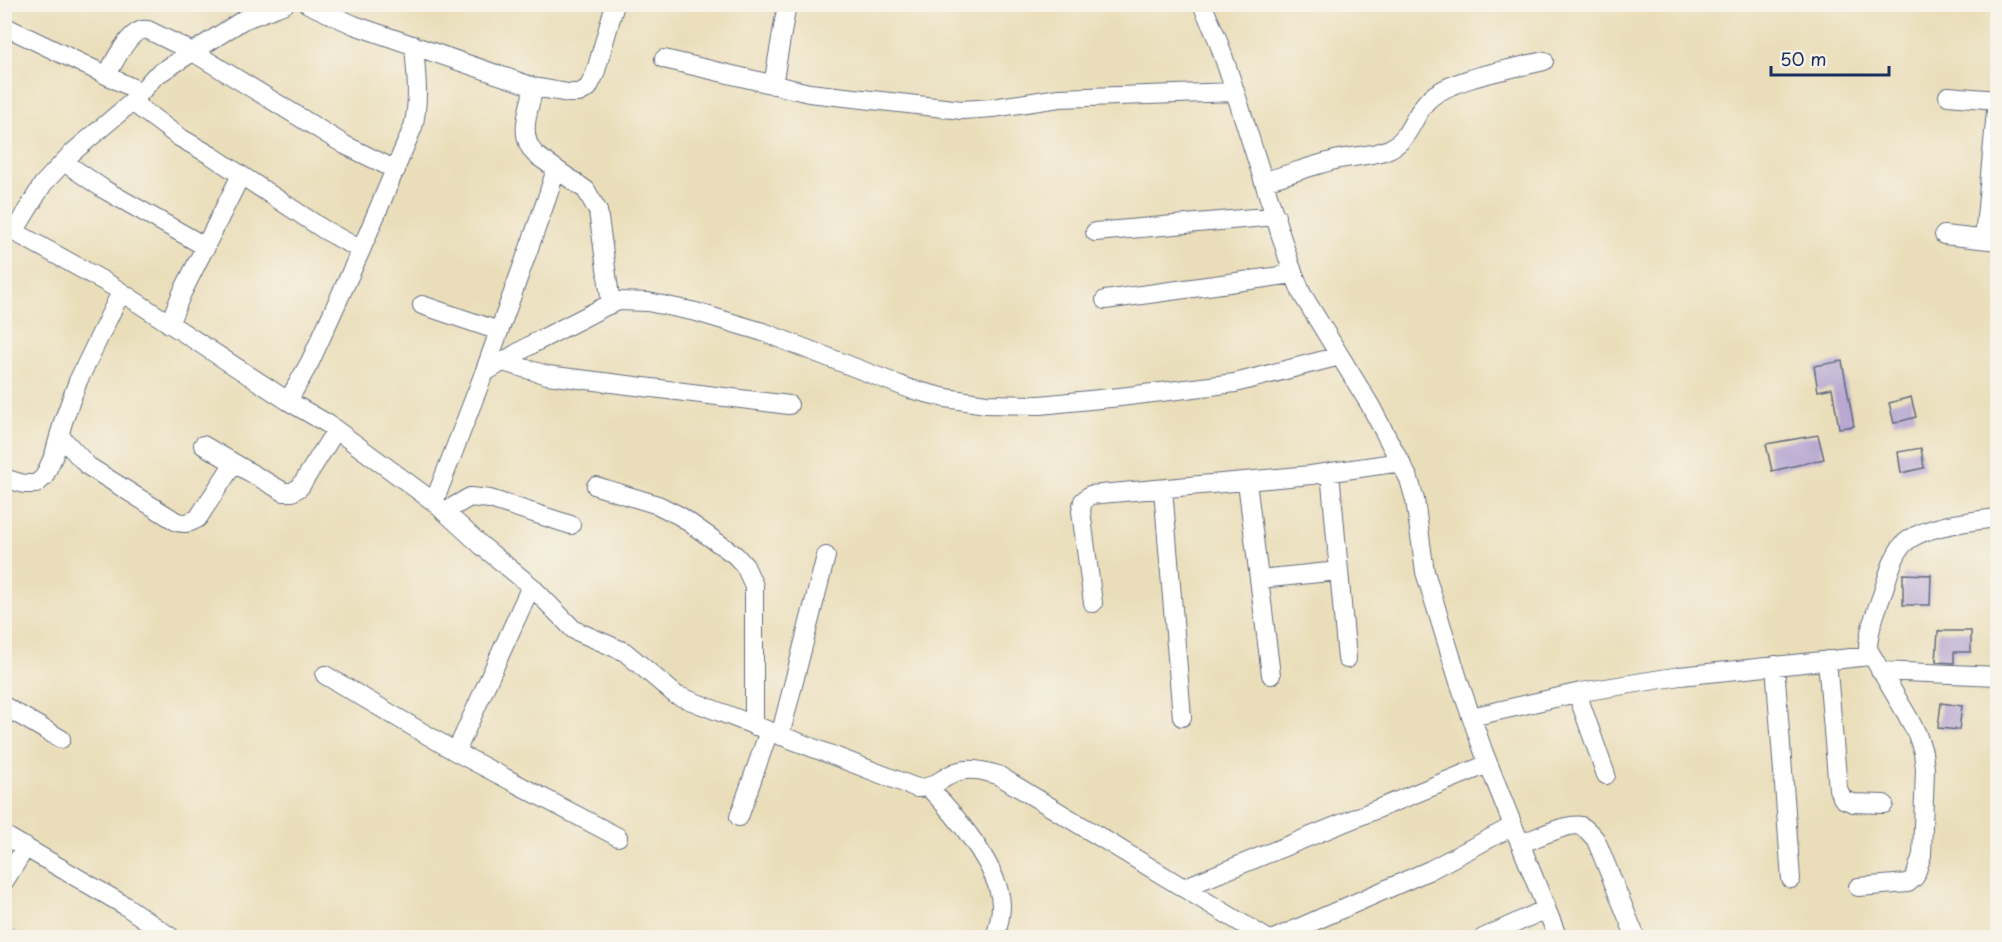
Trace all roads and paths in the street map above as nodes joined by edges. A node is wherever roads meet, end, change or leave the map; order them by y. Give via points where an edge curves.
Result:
1 (308, 4) edge
2 (615, 4) edge
3 (787, 4) edge
4 (1202, 4) edge
5 (274, 6) edge
6 (4, 26) edge
7 (414, 45) junction
8 (193, 52) junction
9 (664, 59) dead end
10 (1544, 61) dead end
11 (107, 75) junction
12 (773, 85) junction
13 (534, 87) junction
14 (1235, 92) junction
15 (1948, 96) dead end
16 (137, 97) junction
17 (1997, 100) edge
18 (1994, 160) edge
19 (64, 162) junction
20 (556, 169) junction
21 (396, 170) junction
22 (241, 175) junction
23 (1265, 181) junction
24 (1275, 216) junction
25 (9, 229) edge
26 (1095, 232) dead end
27 (1944, 235) dead end
28 (1991, 240) edge
29 (206, 247) junction
30 (362, 250) junction
31 (1294, 274) junction
32 (121, 292) junction
33 (1105, 300) dead end
34 (610, 304) junction
35 (422, 305) dead end
36 (169, 324) junction
37 (499, 331) junction
38 (1340, 356) junction
39 (503, 362) junction
40 (484, 374) junction
41 (288, 401) junction
42 (789, 405) dead end
43 (336, 430) junction
44 (59, 435) junction
45 (203, 445) dead end
46 (1401, 462) junction
47 (234, 463) junction
48 (1330, 472) junction
49 (4, 478) edge
50 (1247, 482) junction
51 (596, 486) dead end
52 (1163, 489) junction
53 (439, 507) junction
54 (1998, 518) edge
55 (571, 525) dead end
56 (826, 556) dead end
57 (1339, 570) junction
58 (1259, 579) junction
59 (531, 586) junction
60 (1093, 603) dead end
61 (1347, 659) dead end
62 (1827, 660) junction
63 (1875, 664) junction
64 (1775, 665) junction
65 (325, 675) dead end
66 (1270, 675) dead end
67 (1998, 676) edge
68 (1577, 693) junction
69 (4, 706) edge
70 (1182, 717) dead end
71 (1471, 717) junction
72 (768, 731) junction
73 (61, 739) dead end
74 (456, 752) junction
75 (1488, 764) junction
76 (1605, 775) dead end
77 (929, 788) junction
78 (1884, 804) dead end
79 (739, 817) dead end
80 (1513, 826) junction
81 (4, 835) edge
82 (618, 837) dead end
83 (1520, 844) junction
84 (26, 847) junction
85 (1791, 879) dead end
86 (4, 882) edge
87 (1858, 887) dead end
88 (1183, 888) junction
89 (1546, 909) junction
90 (4, 934) edge
91 (11, 938) edge
92 (172, 938) edge
93 (995, 938) edge
94 (1266, 938) edge
95 (1276, 938) edge
96 (1483, 938) edge
97 (1558, 938) edge
98 (1636, 938) edge

1 - 7 street
2 - 13 street via 588,88 568,93
3 - 12 street
4 - 14 street
5 - 8 street via 243,20
6 - 11 street
7 - 13 street
7 - 21 street via 417,113
8 - 11 street via 142,29 128,40
8 - 16 street via 155,76
8 - 21 street via 345,145
9 - 12 street
10 - 23 street via 1446,88 1427,101 1401,142 1390,149
11 - 16 street
12 - 14 street via 809,93 962,110 1059,98
13 - 20 street via 525,126 526,141 536,156
14 - 23 street
15 - 17 street
16 - 19 street
16 - 22 street via 179,137
17 - 18 street
18 - 28 street
19 - 25 street
19 - 29 street
20 - 34 street via 586,190 598,211
20 - 37 street
21 - 30 street
22 - 29 street
22 - 30 street
23 - 24 street
24 - 26 street
24 - 31 street
25 - 32 street
27 - 28 street
29 - 36 street
30 - 41 street
31 - 33 street
31 - 38 street
32 - 36 street
32 - 44 street via 78,381
34 - 38 street via 648,302 696,312 763,332 910,389 986,404 1040,405 1235,383
34 - 39 street
35 - 37 street
36 - 41 street
37 - 40 street
38 - 46 street
39 - 40 street
39 - 42 street via 547,375
40 - 53 street
41 - 43 street
43 - 47 street via 300,487 292,492 284,492
43 - 53 street
44 - 47 street via 88,465 184,524 198,518
44 - 49 street via 44,477 36,484
45 - 47 street
46 - 48 street
46 - 71 street via 1415,500 1425,572
48 - 50 street
48 - 57 street
50 - 52 street
50 - 58 street
51 - 72 street via 658,504 681,516 745,566 754,586
52 - 60 street via 1090,495 1083,501
52 - 70 street
53 - 55 street via 470,497 490,499
53 - 59 street
54 - 63 street via 1946,525 1902,546 1872,624 1868,650
56 - 72 street
57 - 58 street
57 - 61 street
58 - 66 street
59 - 72 street via 574,630 625,652 675,695
59 - 74 street
62 - 63 street
62 - 64 street
62 - 78 street via 1838,789 1843,799
63 - 67 street
63 - 87 street via 1907,715 1923,752 1922,855 1915,877 1908,883
64 - 68 street
64 - 85 street
65 - 74 street
68 - 71 street
68 - 76 street
69 - 73 street
71 - 75 street
72 - 77 street via 905,785
72 - 79 street
74 - 82 street
75 - 80 street
75 - 88 street
77 - 88 street via 957,772 973,769 998,775
77 - 93 street via 954,814 989,866 1001,906
80 - 83 street
80 - 95 street via 1430,870
81 - 84 street
83 - 89 street
83 - 98 street via 1571,826 1588,831 1596,840
84 - 86 street
84 - 92 street
88 - 94 street
89 - 96 street
89 - 97 street
90 - 91 street

